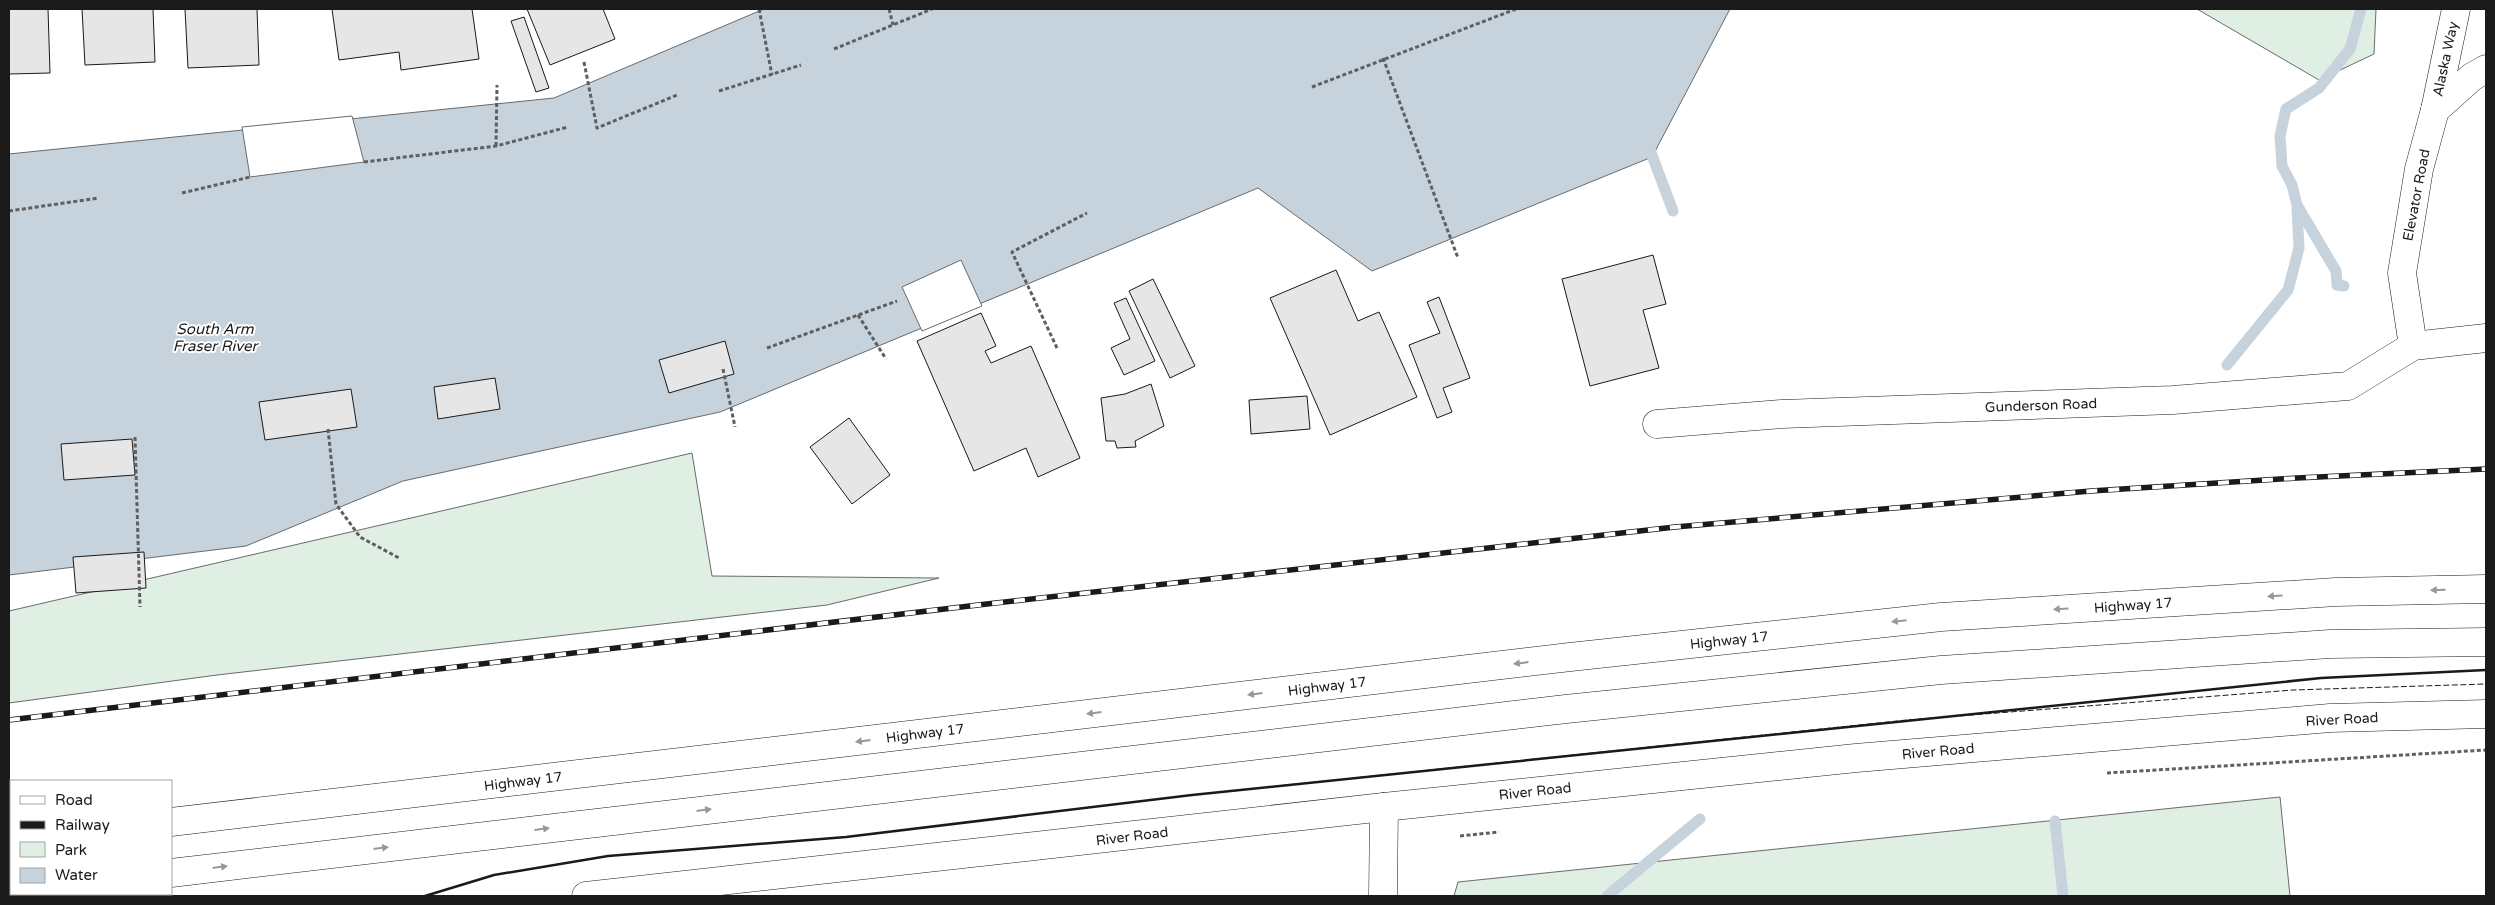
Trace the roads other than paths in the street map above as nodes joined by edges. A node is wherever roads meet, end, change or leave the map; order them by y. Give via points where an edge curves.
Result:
1 (2456, 9) edge
2 (2486, 69) edge
3 (2435, 110) junction
4 (2486, 338) edge
5 (2413, 346) junction
6 (1657, 424) dead end
7 (2486, 589) edge
8 (2486, 642) edge
9 (2486, 714) edge
10 (1384, 807) junction
11 (172, 822) edge
12 (172, 872) edge
13 (586, 896) edge
14 (1383, 896) edge

1 - 3 main road, Alaska Way
2 - 3 main road via 2472,77
3 - 5 main road, Elevator Road via 2419,169 2402,273
4 - 5 main road
5 - 6 main road, Gunderson Road via 2348,386 2173,400 1782,414
7 -> 11 main road, Highway 17 via 2336,592 1941,616
12 -> 8 main road via 1537,713 1941,670 2330,644
9 - 10 main road, River Road via 2330,718 1856,758
10 - 13 main road, River Road
10 - 14 main road

